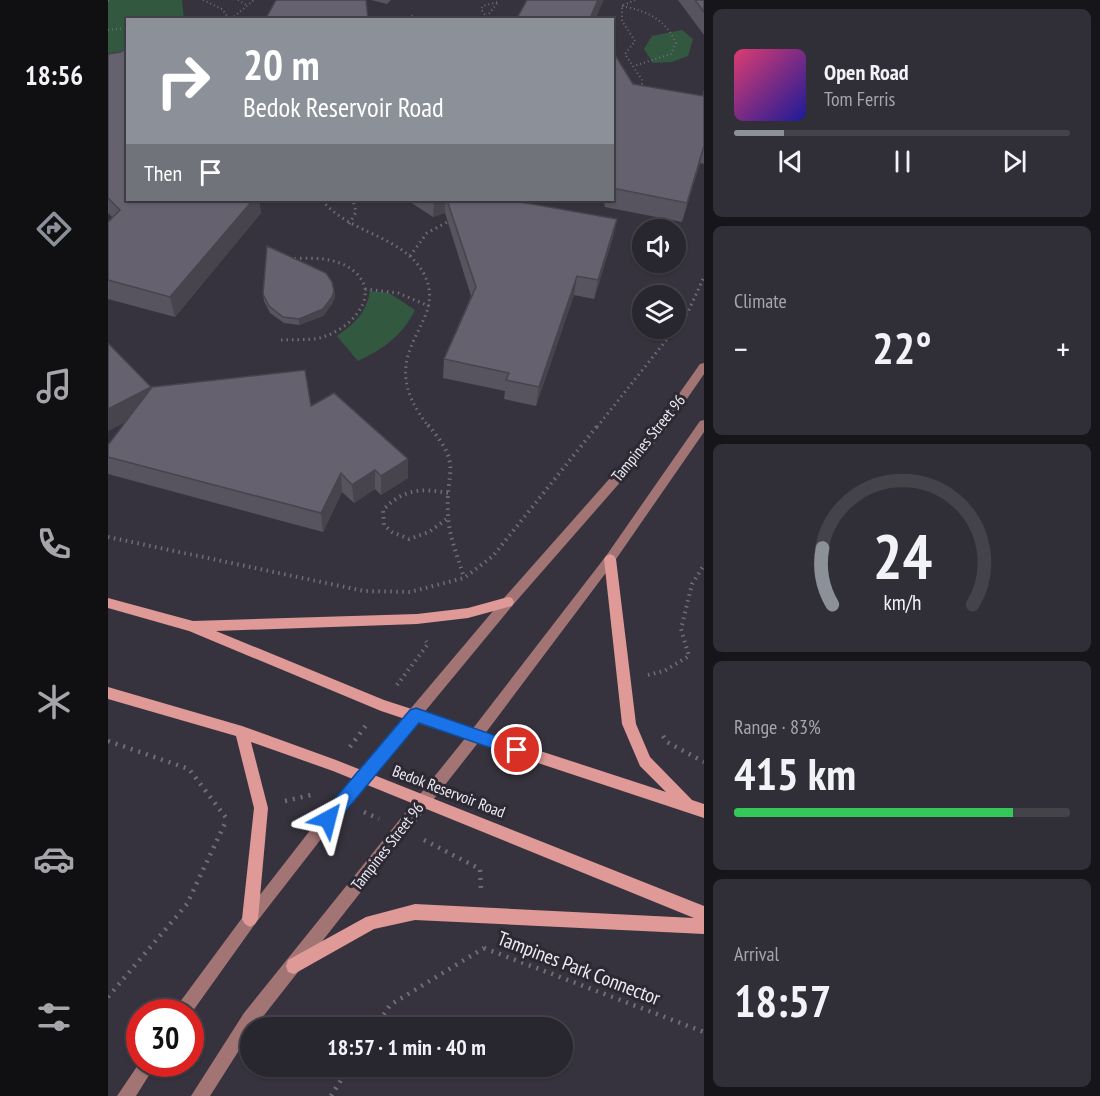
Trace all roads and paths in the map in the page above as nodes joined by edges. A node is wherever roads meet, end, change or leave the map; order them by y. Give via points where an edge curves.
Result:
1 (203, 0) edge
2 (238, 0) edge
3 (254, 0) edge
4 (634, 0) edge
5 (498, 1) edge
6 (248, 6) junction
7 (622, 6) junction
8 (415, 14) dead end
9 (229, 18) edge
10 (233, 18) edge
11 (408, 18) edge
12 (485, 18) edge
13 (486, 18) edge
14 (126, 28) edge
15 (108, 30) edge
16 (634, 66) junction
17 (638, 94) edge
18 (323, 201) edge
19 (354, 201) edge
20 (451, 220) edge
21 (349, 224) junction
22 (410, 256) junction
23 (290, 259) edge
24 (704, 277) edge
25 (365, 289) junction
26 (429, 306) junction
27 (281, 340) dead end
28 (704, 366) edge
29 (704, 424) edge
30 (448, 493) junction
31 (448, 518) junction
32 (108, 537) edge
33 (610, 559) junction
34 (704, 565) edge
35 (464, 578) junction
36 (508, 602) junction
37 (108, 603) edge
38 (191, 626) junction
39 (646, 681) dead end
40 (108, 693) edge
41 (416, 715) junction
42 (242, 732) junction
43 (660, 732) dead end
44 (476, 735) junction
45 (108, 741) edge
46 (704, 762) edge
47 (362, 777) junction
48 (315, 794) dead end
49 (423, 800) junction
50 (341, 802) junction
51 (689, 805) junction
52 (704, 811) edge
53 (402, 828) junction
54 (482, 914) junction
55 (704, 914) edge
56 (250, 919) junction
57 (704, 926) edge
58 (484, 948) junction
59 (294, 966) junction
60 (108, 997) edge
61 (192, 999) edge
62 (382, 1017) edge
63 (704, 1032) edge
64 (139, 1077) edge
65 (343, 1077) edge
66 (126, 1096) edge
67 (200, 1096) edge
68 (331, 1096) edge

1 - 9 path via 222,9
2 - 6 path
3 - 6 path
4 - 7 path
5 - 12 path via 483,6
5 - 13 path
6 - 10 path
7 - 16 path via 622,23 635,41 625,54 626,59
7 - 16 path via 645,10 657,18 676,44 671,54
8 - 11 path
14 - 15 path
16 - 17 path via 644,84
18 - 21 path
19 - 21 path via 356,214
20 - 22 path via 427,233
21 - 22 path via 391,241
22 - 26 path via 429,288
23 - 25 path via 309,257 341,264 359,277
24 - 35 path via 680,323 493,556
25 - 26 path via 412,295
25 - 27 path via 358,315 343,327 323,337
26 - 30 path via 409,347 403,372 412,400 445,445 452,468
28 - 36 street, Tampines Street 96 via 661,428
29 - 33 street, Tampines Street 96
30 - 31 path
30 - 31 path via 405,489 383,510 384,525 409,539 429,532
31 - 35 path
32 - 35 path via 364,591 410,592
33 - 44 street, Tampines Street 96
33 - 51 main road via 629,724 645,761
34 - 39 path via 692,584 681,629 689,656 664,671 647,675
36 - 38 main road via 468,613 417,619
36 - 41 street, Tampines Street 96
37 - 38 main road
38 - 41 main road via 381,705
40 - 42 main road, Bedok Reservoir Road
41 - 44 main road
41 - 47 street, Tampines Street 96
42 - 47 main road, Bedok Reservoir Road
42 - 56 main road via 261,808
43 - 46 path via 667,742
44 - 49 street, Tampines Street 96
44 - 51 main road
45 - 60 path via 189,769 227,819 187,904
47 - 49 main road, Bedok Reservoir Road
47 - 50 street, Tampines Street 96
48 - 50 path, Tampines Park Connector
49 - 53 street, Tampines Street 96
49 - 55 main road, Bedok Reservoir Road
50 - 53 path, Tampines Park Connector
50 - 56 street, Tampines Street 96
51 - 52 main road
53 - 54 path, Tampines Park Connector via 480,868
53 - 59 street, Tampines Street 96
54 - 57 main road
54 - 58 path, Tampines Park Connector
54 - 59 main road via 415,912 370,922
56 - 61 street, Tampines Street 96
58 - 62 path via 390,1005
58 - 63 path, Tampines Park Connector
59 - 67 street, Tampines Street 96 via 250,1019
64 - 66 street
65 - 68 path

